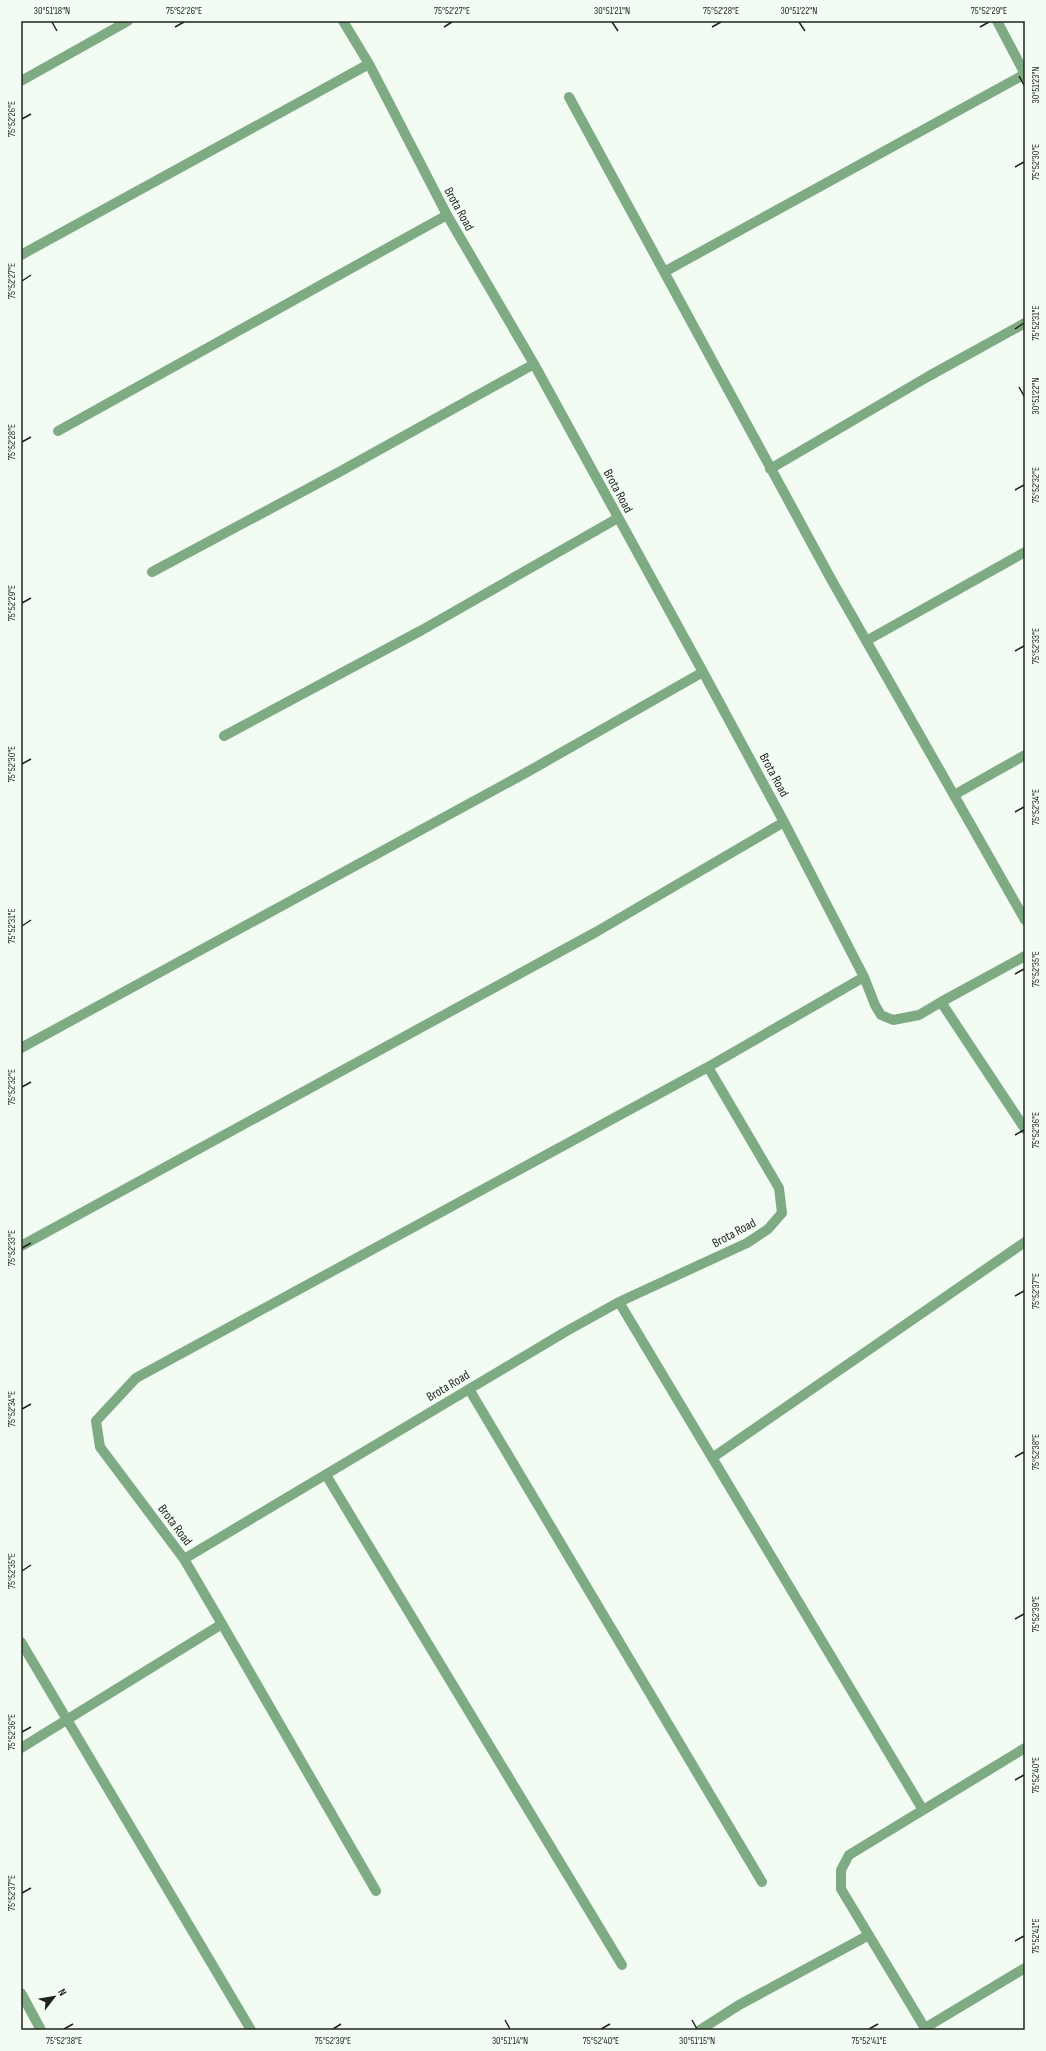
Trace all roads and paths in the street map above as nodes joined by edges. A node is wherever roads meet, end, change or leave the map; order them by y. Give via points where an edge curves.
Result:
1 (128, 21) edge
2 (343, 21) edge
3 (997, 21) edge
4 (369, 64) junction
5 (1025, 74) edge
6 (21, 81) edge
7 (569, 97) dead end
8 (447, 215) junction
9 (21, 255) edge
10 (664, 272) junction
11 (1025, 322) edge
12 (534, 364) junction
13 (58, 431) dead end
14 (770, 469) junction
15 (618, 518) junction
16 (1025, 552) edge
17 (152, 572) dead end
18 (866, 642) junction
19 (703, 672) junction
20 (224, 736) dead end
21 (1025, 755) edge
22 (954, 795) junction
23 (784, 822) junction
24 (1025, 920) edge
25 (1025, 956) edge
26 (864, 977) junction
27 (941, 1002) junction
28 (21, 1048) edge
29 (708, 1067) junction
30 (1025, 1129) edge
31 (1025, 1242) edge
32 (21, 1246) edge
33 (619, 1302) junction
34 (469, 1389) junction
35 (712, 1458) junction
36 (326, 1475) junction
37 (184, 1559) junction
38 (222, 1624) junction
39 (21, 1642) edge
40 (67, 1720) junction
41 (21, 1748) edge
42 (1025, 1748) edge
43 (923, 1810) junction
44 (762, 1882) dead end
45 (376, 1891) dead end
46 (869, 1935) junction
47 (622, 1965) dead end
48 (1025, 1968) edge
49 (21, 1993) edge
50 (926, 2029) edge
51 (42, 2030) edge
52 (251, 2030) edge
53 (700, 2030) edge

1 - 6 street
2 - 4 street, Brota Road
3 - 5 street
4 - 8 street, Brota Road
4 - 9 street
5 - 10 street
7 - 10 street
8 - 12 street, Brota Road
8 - 13 street
10 - 14 street
11 - 14 street
12 - 15 street, Brota Road
12 - 17 street
14 - 18 street
15 - 19 street, Brota Road
15 - 20 street via 422,630
16 - 18 street
18 - 22 street
19 - 23 street, Brota Road
19 - 28 street via 529,771
21 - 22 street
22 - 24 street
23 - 26 street, Brota Road
23 - 32 street via 596,932
25 - 27 street, Brota Road
26 - 27 street, Brota Road via 881,1015 893,1020 919,1014
26 - 29 street, Brota Road
27 - 30 street
29 - 33 street, Brota Road via 779,1188 782,1213 768,1229 747,1243
29 - 37 street, Brota Road via 136,1378 96,1421 100,1447
31 - 35 street
33 - 34 street, Brota Road
33 - 35 street
34 - 36 street, Brota Road
34 - 44 street
35 - 43 street
36 - 37 street, Brota Road
36 - 47 street
37 - 38 street
38 - 40 street
38 - 45 street
39 - 40 street
40 - 41 street
40 - 52 street
42 - 43 street
43 - 46 street via 848,1855 840,1870 841,1889
46 - 50 street
46 - 53 street
48 - 50 street
49 - 51 street

